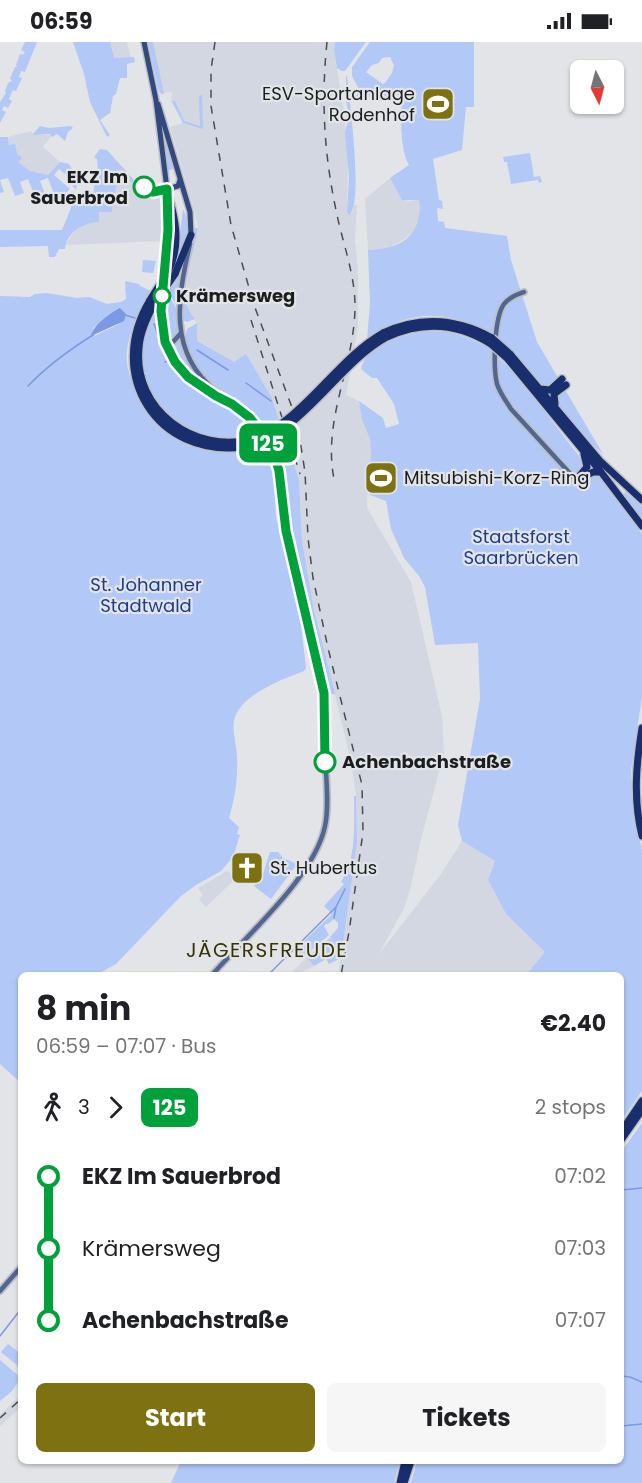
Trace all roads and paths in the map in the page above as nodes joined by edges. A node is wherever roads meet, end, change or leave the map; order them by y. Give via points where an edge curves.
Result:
1 (144, 42) edge
2 (156, 100) junction
3 (166, 176) junction
4 (179, 177) junction
5 (167, 189) junction
6 (191, 235) junction
7 (172, 273) junction
8 (524, 292) dead end
9 (152, 302) junction
10 (182, 333) junction
11 (385, 335) junction
12 (164, 338) junction
13 (508, 356) junction
14 (540, 389) junction
15 (232, 404) junction
16 (557, 409) junction
17 (582, 449) junction
18 (601, 472) junction
19 (581, 481) junction
20 (642, 500) edge
21 (642, 526) edge
22 (642, 728) edge
23 (642, 756) edge
24 (642, 813) edge
25 (642, 836) edge
26 (215, 972) edge
27 (642, 1101) edge
28 (642, 1110) edge
29 (624, 1128) edge
30 (624, 1136) edge
31 (18, 1270) edge
32 (0, 1291) edge
33 (404, 1464) edge
34 (410, 1464) edge
35 (399, 1483) edge
36 (404, 1483) edge

1 - 2 main road
2 - 3 main road
2 - 4 main road
3 - 4 main road via 173,170
3 - 5 main road
4 - 5 main road via 178,186
4 - 6 main road via 190,213
5 - 7 highway via 177,236
5 - 12 main road via 168,230 161,311
6 - 7 highway
6 - 10 main road via 180,292
7 - 9 highway, bridge
8 - 19 main road via 509,299 501,311 497,383 511,409
9 - 11 highway, bridge via 138,349 141,378 148,395 163,416 186,433 211,442 256,438 281,424 360,350
9 - 11 highway, bridge via 135,333 132,357 137,383 147,405 165,425 187,440 212,448 244,447 285,429
10 - 12 main road via 173,342
10 - 15 main road via 195,370
11 - 13 highway, bridge via 405,324 428,320 457,323 491,341
12 - 15 main road via 175,362 188,377
13 - 14 highway
13 - 17 highway
14 - 16 highway
14 - 16 highway via 550,390 564,382 554,394
15 - 26 main road via 256,424 279,471 286,531 324,693 326,818 320,841 292,888
16 - 20 highway via 606,469
17 - 18 highway
17 - 19 highway via 587,467
18 - 19 highway via 590,473
18 - 21 highway
22 - 25 highway via 635,779
23 - 24 highway
27 - 29 highway
28 - 30 highway
31 - 32 main road
33 - 35 highway
34 - 36 highway

